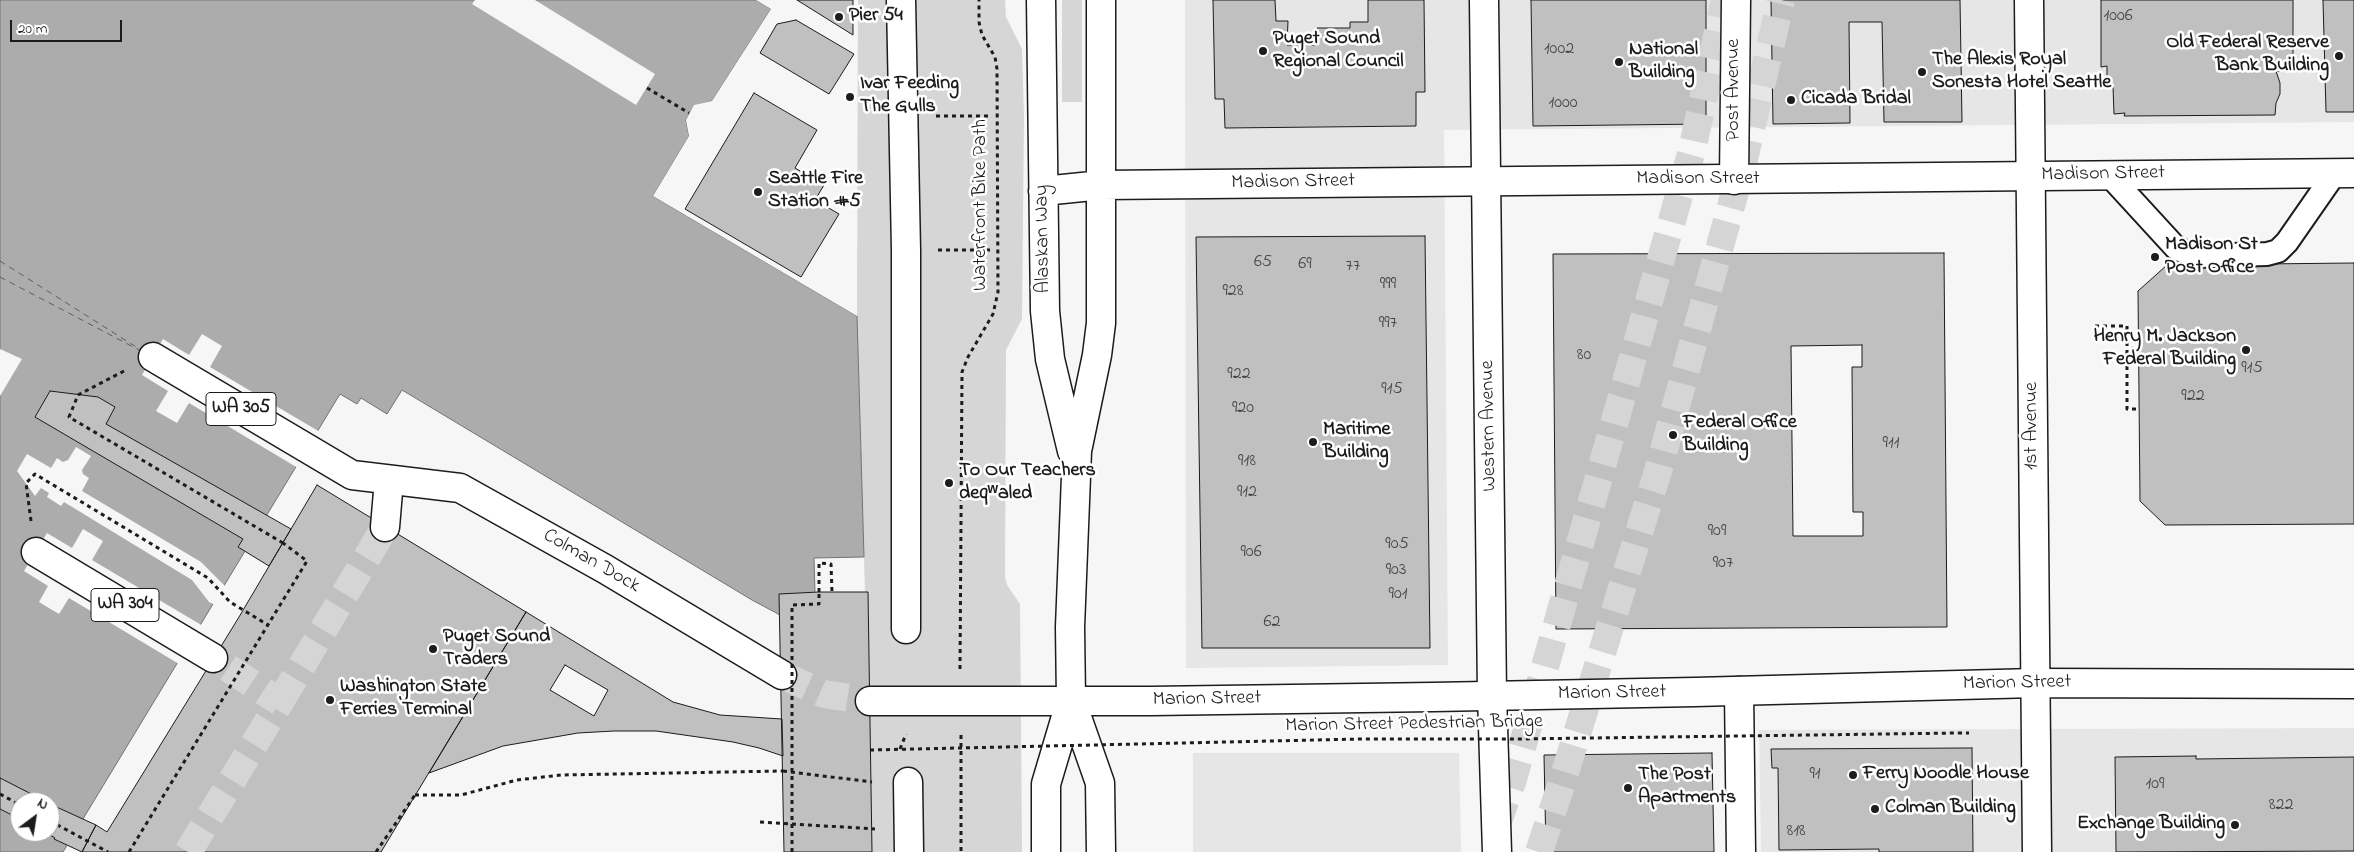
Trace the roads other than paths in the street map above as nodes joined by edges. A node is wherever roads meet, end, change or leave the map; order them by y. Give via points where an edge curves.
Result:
1 (901, 0) edge
2 (1041, 0) edge
3 (1101, 0) edge
4 (1484, 0) edge
5 (1736, 0) edge
6 (2029, 0) edge
7 (2345, 173) edge
8 (2109, 175) junction
9 (2030, 176) junction
10 (1734, 180) junction
11 (1487, 181) junction
12 (1102, 185) junction
13 (1043, 191) junction
14 (152, 357) road end
15 (1074, 475) junction
16 (389, 480) junction
17 (385, 527) tunnel mouth
18 (36, 552) road end
19 (906, 629) dead end
20 (214, 658) tunnel mouth
21 (782, 675) tunnel mouth
22 (2035, 683) junction
23 (2354, 684) edge
24 (1739, 691) junction
25 (1492, 695) junction
26 (1071, 700) junction
27 (870, 701) tunnel mouth
28 (908, 782) dead end
29 (910, 852) edge
30 (1046, 852) edge
31 (1101, 852) edge
32 (1497, 852) edge
33 (1742, 852) edge
34 (2037, 852) edge

1 - 19 main road via 906,258
2 - 13 main road, Alaskan Way
3 - 12 main road, Alaskan Way
4 - 11 main road, Western Avenue
5 - 10 main road, Post Avenue
6 - 9 main road, 1st Avenue
7 - 8 main road, Madison Street
7 - 8 lane via 2278,251 2195,256 2176,248
8 - 9 main road, Madison Street
9 - 10 main road, Madison Street
9 - 22 main road, 1st Avenue
10 - 11 main road, Madison Street
11 - 12 main road, Madison Street
11 - 25 main road, Western Avenue
12 - 13 main road, Madison Street
12 - 15 main road, Alaskan Way via 1100,339
13 - 15 main road, Alaskan Way via 1047,336 1068,430
14 - 16 main road, Colman Dock / WA 305 via 352,475
15 - 26 main road, Alaskan Way
16 - 17 main road
16 - 21 main road, Colman Dock via 460,488 605,569
18 - 20 main road, WA 304
22 - 23 main road, Marion Street
22 - 24 main road, Marion Street
22 - 34 main road, 1st Avenue
24 - 25 main road, Marion Street
24 - 33 main road
25 - 26 main road, Marion Street
25 - 32 main road, Western Avenue
26 - 27 main road, Marion Street via 960,688
26 - 30 main road, Alaskan Way via 1046,784
26 - 31 main road, Alaskan Way via 1100,783
28 - 29 main road

